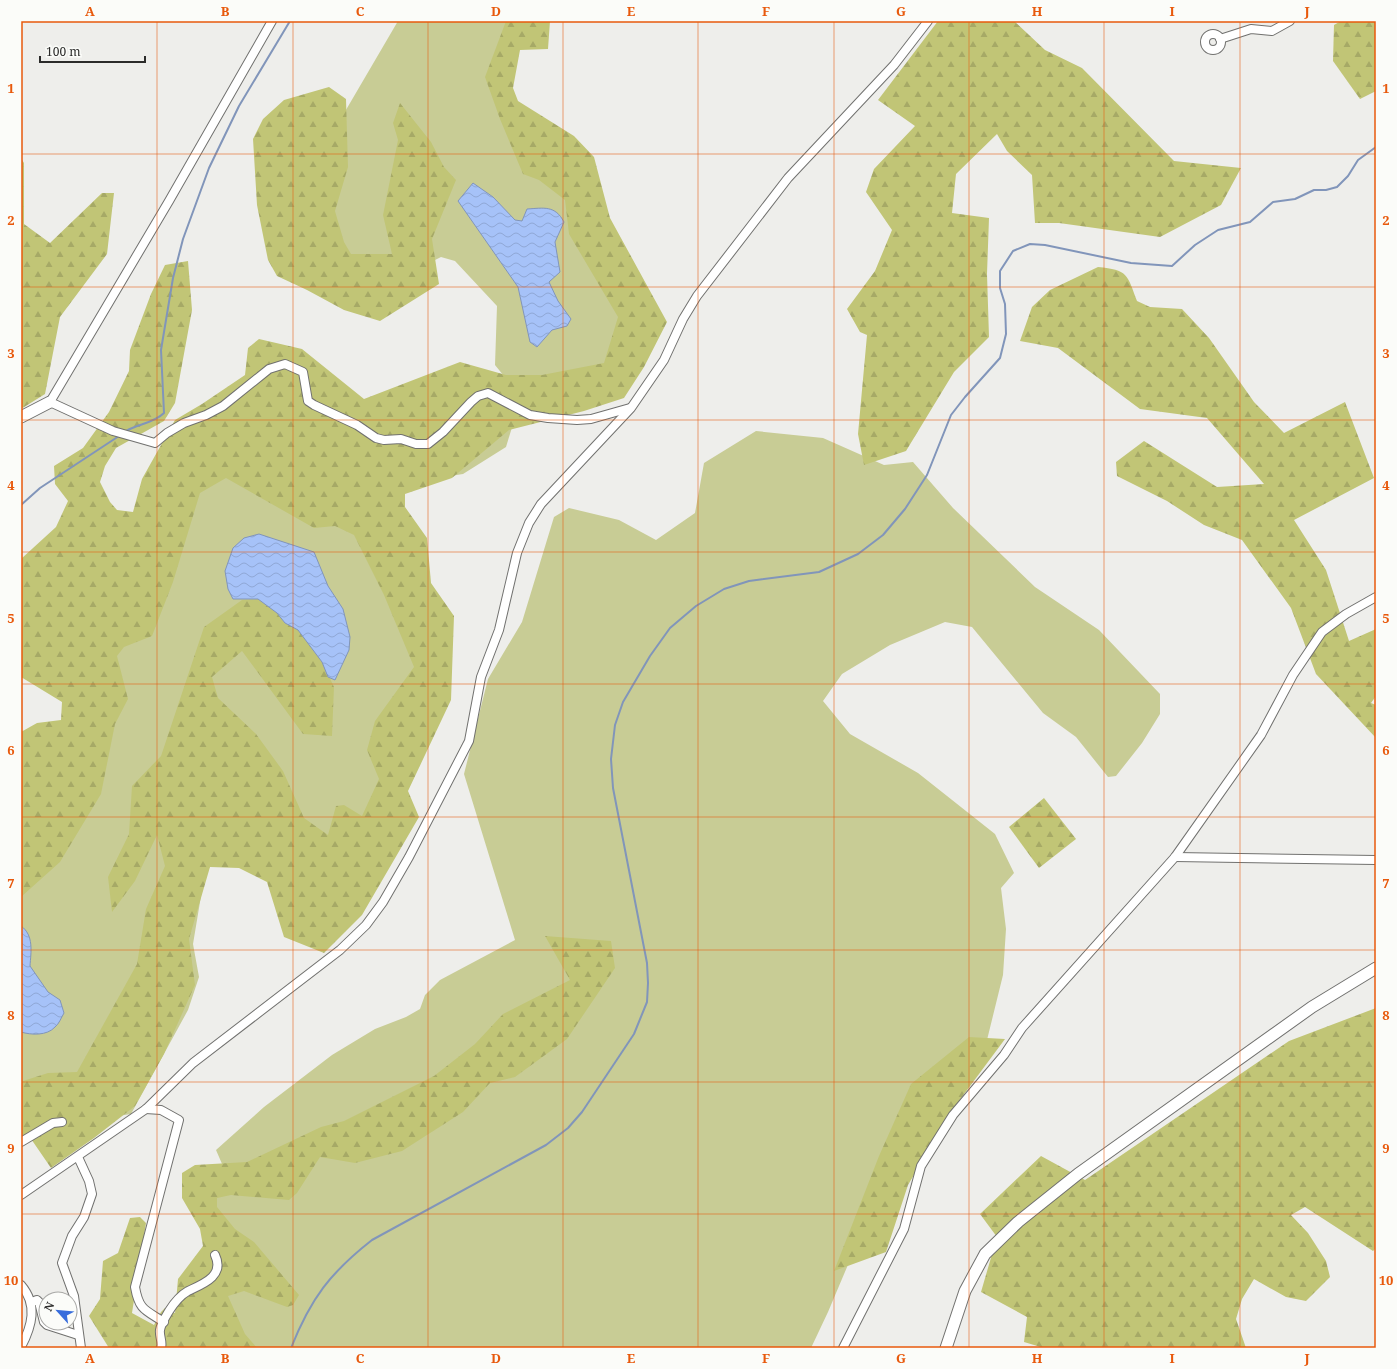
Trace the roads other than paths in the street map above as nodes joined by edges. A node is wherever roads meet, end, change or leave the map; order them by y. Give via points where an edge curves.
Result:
1 (272, 21) edge
2 (928, 21) edge
3 (1284, 22) edge
4 (1220, 39) dead end
5 (50, 402) junction
6 (631, 408) junction
7 (21, 417) edge
8 (1376, 597) edge
9 (1175, 857) junction
10 (1376, 860) edge
11 (1376, 968) edge
12 (146, 1109) junction
13 (62, 1122) dead end
14 (21, 1142) edge
15 (78, 1157) junction
16 (21, 1196) edge
17 (215, 1255) dead end
18 (21, 1285) edge
19 (32, 1302) junction
20 (164, 1322) junction
21 (78, 1335) junction
22 (21, 1347) edge
23 (81, 1348) edge
24 (161, 1348) edge
25 (843, 1348) edge
26 (946, 1348) edge

1 - 5 street
2 - 6 street via 894,65 788,178 697,296 683,318 664,360
3 - 4 street via 1272,31 1251,29
5 - 6 street via 113,432 155,442 184,423 223,406 269,369 285,364 303,372 308,401 314,406 384,440 401,439 416,444 428,444 478,396 488,393 530,415 548,418 577,420
5 - 7 street
6 - 12 street via 541,504 530,523 517,552 499,630 481,676 469,741 383,902 366,925 340,950 192,1062
8 - 9 street via 1346,614 1322,632 1293,675 1261,735
9 - 10 street
9 - 25 street via 1028,1021 1004,1055 953,1115 921,1166 904,1229
11 - 26 street via 1312,1007 1078,1174 1018,1222 985,1254 965,1291
12 - 15 street
12 - 20 street via 162,1110 179,1120 135,1287 138,1302 144,1310
13 - 14 street via 53,1123
15 - 16 street
15 - 21 street via 90,1181 92,1194 62,1263 74,1296
17 - 20 street via 218,1268 213,1278 180,1297
18 - 19 street
19 - 21 street via 39,1302 47,1325
19 - 22 street via 33,1317
20 - 24 street via 160,1329
21 - 23 street

